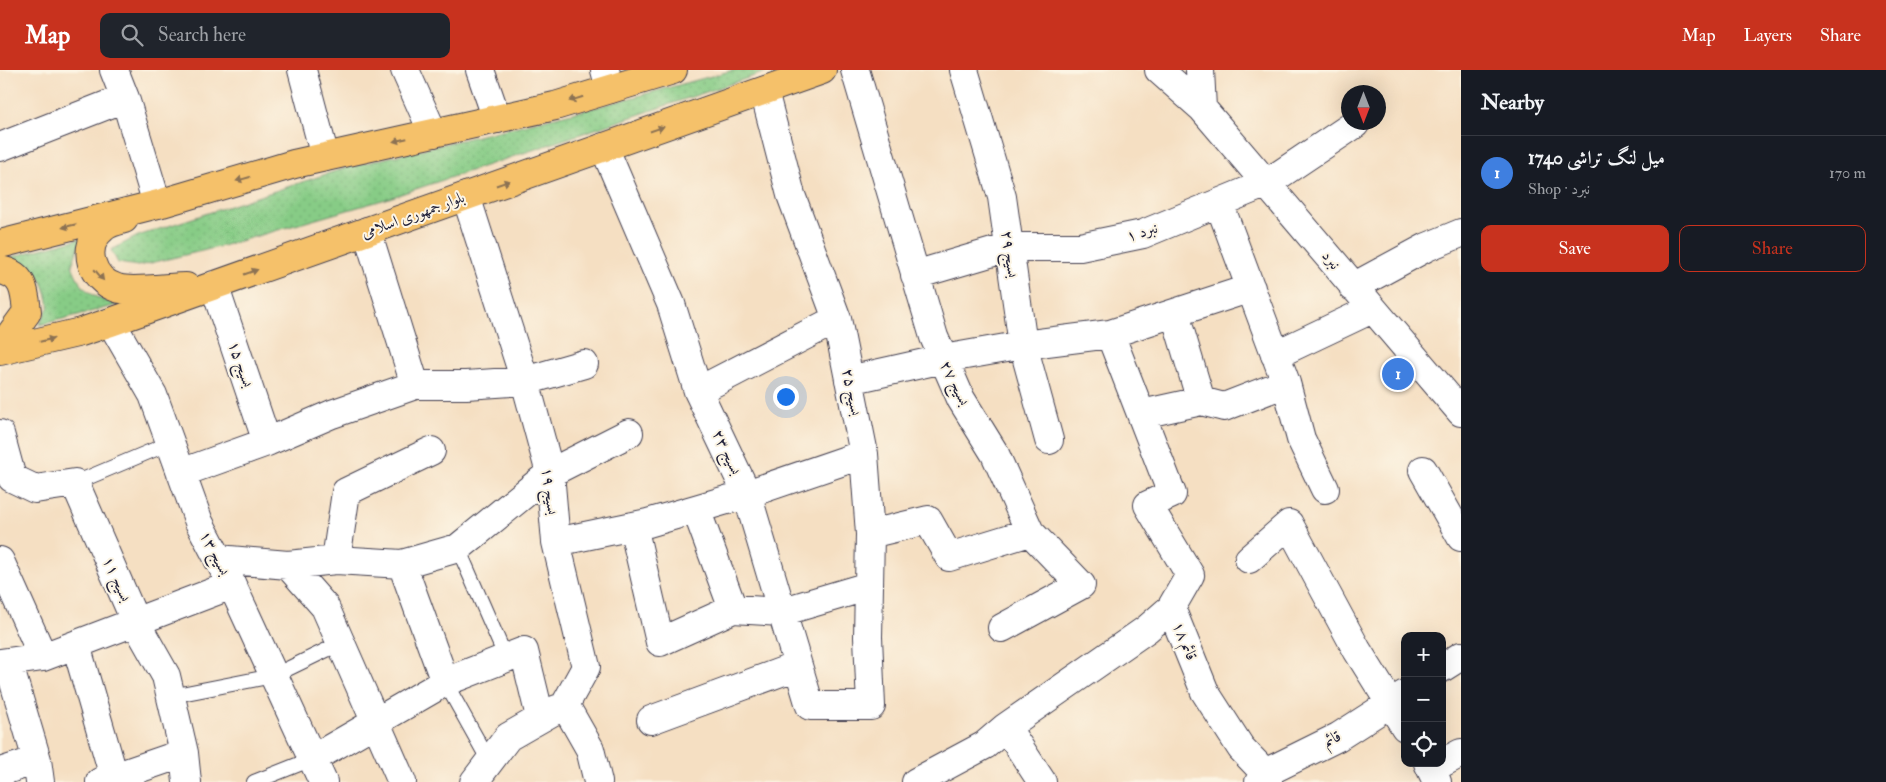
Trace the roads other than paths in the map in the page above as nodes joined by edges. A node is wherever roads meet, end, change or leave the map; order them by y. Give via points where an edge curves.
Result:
1 (114, 70) edge
2 (302, 70) edge
3 (405, 70) edge
4 (480, 70) edge
5 (673, 70) edge
6 (822, 70) edge
7 (855, 70) edge
8 (964, 70) edge
9 (1159, 70) edge
10 (1200, 70) edge
11 (607, 80) edge
12 (764, 91) junction
13 (125, 98) junction
14 (1202, 108) junction
15 (497, 119) junction
16 (1346, 130) edge
17 (433, 133) junction
18 (0, 147) edge
19 (604, 147) junction
20 (326, 157) junction
21 (1267, 183) junction
22 (466, 196) junction
23 (1219, 203) junction
24 (159, 204) junction
25 (366, 232) junction
26 (1461, 234) edge
27 (0, 244) edge
28 (1010, 248) junction
29 (0, 270) edge
30 (915, 275) junction
31 (214, 285) junction
32 (1353, 287) junction
33 (1250, 288) junction
34 (1372, 309) junction
35 (1174, 314) junction
36 (837, 319) junction
37 (111, 322) junction
38 (1110, 334) junction
39 (1023, 345) junction
40 (0, 350) edge
41 (1276, 355) junction
42 (943, 359) junction
43 (584, 364) dead end
44 (850, 380) junction
45 (525, 381) junction
46 (1286, 383) junction
47 (415, 385) junction
48 (698, 391) junction
49 (1201, 401) junction
50 (1461, 412) edge
51 (1142, 414) junction
52 (628, 432) dead end
53 (0, 434) edge
54 (1049, 440) dead end
55 (267, 442) junction
56 (170, 443) junction
57 (431, 451) dead end
58 (864, 454) junction
59 (1423, 470) dead end
60 (181, 473) junction
61 (550, 473) junction
62 (75, 483) junction
63 (1325, 489) dead end
64 (747, 494) junction
65 (696, 509) junction
66 (633, 526) junction
67 (1030, 532) junction
68 (870, 534) junction
69 (1461, 537) edge
70 (556, 542) junction
71 (458, 548) junction
72 (1249, 558) dead end
73 (218, 559) junction
74 (0, 560) edge
75 (336, 560) junction
76 (402, 564) junction
77 (288, 565) junction
78 (232, 585) junction
79 (869, 586) junction
80 (1171, 608) junction
81 (733, 609) junction
82 (781, 612) junction
83 (136, 622) junction
84 (1002, 628) dead end
85 (340, 643) junction
86 (76, 645) junction
87 (42, 657) junction
88 (506, 658) junction
89 (4, 662) edge
90 (797, 666) junction
91 (273, 676) junction
92 (445, 682) junction
93 (171, 696) junction
94 (1397, 699) edge
95 (565, 705) junction
96 (871, 706) joint
97 (540, 717) junction
98 (651, 720) dead end
99 (375, 721) junction
100 (1404, 722) edge
101 (1006, 727) junction
102 (184, 753) junction
103 (1461, 753) edge
104 (1436, 768) edge
105 (317, 770) edge
106 (39, 771) edge
107 (482, 771) edge
108 (0, 772) edge
109 (1264, 779) edge
110 (107, 780) edge
111 (187, 782) edge
112 (254, 782) edge
113 (402, 782) edge
114 (598, 782) edge
115 (916, 782) edge
116 (1042, 782) edge

1 - 13 street
2 - 20 street
3 - 17 street
4 - 15 street
5 - 11 main road
6 - 12 main road, بلوار جمهوری اسلامی
7 - 30 street, بسیج ۲۷
8 - 28 street, بسیج ۲۹ via 1002,197
9 - 14 street, نبرد
10 - 14 street
11 -> 15 main road via 555,106
19 -> 12 main road, بلوار جمهوری اسلامی
12 - 36 street, بسیج ۲۵ via 792,194
13 - 18 street
13 - 24 street
14 - 21 street, نبرد
15 - 17 main road
16 - 21 street, نبرد ۱
17 -> 20 main road
22 -> 19 main road, بلوار جمهوری اسلامی
19 - 48 street, بسیج ۲۳ via 672,304
20 -> 24 main road
21 - 23 street, نبرد ۱
21 - 32 street, نبرد
22 - 25 main road, بلوار جمهوری اسلامی
22 - 45 street, بسیج ۱۹
23 - 28 street, نبرد ۱ via 1143,234 1080,248
23 - 33 street
24 -> 27 main road
24 -> 31 main road via 103,227 90,248 95,273 118,289
31 -> 25 main road, بلوار جمهوری اسلامی
25 - 47 street
26 - 32 street via 1427,247
28 - 30 street, نبرد ۱
28 - 39 street, بسیج ۲۹
29 - 40 main road via 11,272 24,286 27,312
30 - 42 street, بسیج ۲۷
31 - 37 main road, بلوار جمهوری اسلامی
31 - 55 street, بسیج ۱۵
32 - 34 street, نبرد
33 - 35 street
33 - 41 street
34 - 41 street
34 - 50 street, نبرد
35 - 38 street
35 - 49 street
36 - 44 street, بسیج ۲۵
36 - 48 street
40 -> 37 main road, بلوار جمهوری اسلامی
37 - 56 street, بسیج ۱۳ via 153,395
38 - 39 street
38 - 51 street
39 - 42 street
39 - 54 street, بسیج ۲۹
41 - 46 street
42 - 44 street
42 - 67 street, بسیج ۲۷ via 961,399 995,454
43 - 45 street
44 - 58 street, بسیج ۲۵
45 - 47 street
45 - 61 street, بسیج ۱۹
46 - 49 street via 1224,407
46 - 63 street via 1301,439
47 - 55 street via 332,414
48 - 64 street, بسیج ۲۳
49 - 51 street
51 - 80 street, قائم ۱۸ via 1172,494 1148,505 1190,574
52 - 61 street
53 - 62 street via 12,478 35,489
55 - 60 street
56 - 60 street, بسیج ۱۳
56 - 62 lane
57 - 75 street via 346,492
58 - 64 street
58 - 68 street, بسیج ۲۵
59 - 69 street
60 - 73 street, بسیج ۱۳ via 199,522
61 - 70 street, بسیج ۱۹
61 - 71 street
62 - 83 street, بسیج ۱۱
64 - 65 street
64 - 82 street, بسیج ۲۳
65 - 66 street
65 - 81 street
66 - 70 street
66 - 81 street via 660,642
67 - 68 street via 949,557 928,520
67 - 84 street, بسیج ۲۷ via 1081,585
68 - 79 street, بسیج ۲۵
70 - 95 street, بسیج ۱۹ via 586,667
71 - 76 street
71 - 88 lane
72 - 94 street via 1289,524 1357,650
73 - 77 street
73 - 78 street, بسیج ۱۳
74 - 87 street
75 - 76 street
75 - 77 street
76 - 92 street
77 - 85 street via 325,607
78 - 83 street
78 - 91 street, بسیج ۱۳
79 - 82 street
79 - 96 street, بسیج ۲۵
80 - 101 street via 1147,629
80 - 109 street, قائم ۱۸ via 1205,692
81 - 82 street
82 - 90 street, بسیج ۲۳
83 - 86 street
83 - 93 street, بسیج ۱۱ via 166,676
85 - 91 lane
85 - 99 street
86 - 87 street
86 - 110 street
87 - 89 street
88 - 92 street
88 - 97 street via 524,651
89 - 106 street
90 - 96 street, بسیج ۲۳ via 810,706
90 - 98 street
91 - 93 lane
91 - 105 street, بسیج ۱۳
92 - 99 street
92 - 107 lane
93 - 102 street, بسیج ۱۱
94 - 100 street
94 - 109 street, قائم
95 - 97 street
95 - 114 street via 590,749
97 - 107 street via 508,737
99 - 105 street
99 - 113 street
101 - 115 street via 985,745
101 - 116 street
102 - 110 street
102 - 111 street, بسیج ۱۱
103 - 104 street
105 - 112 lane
106 - 108 street

